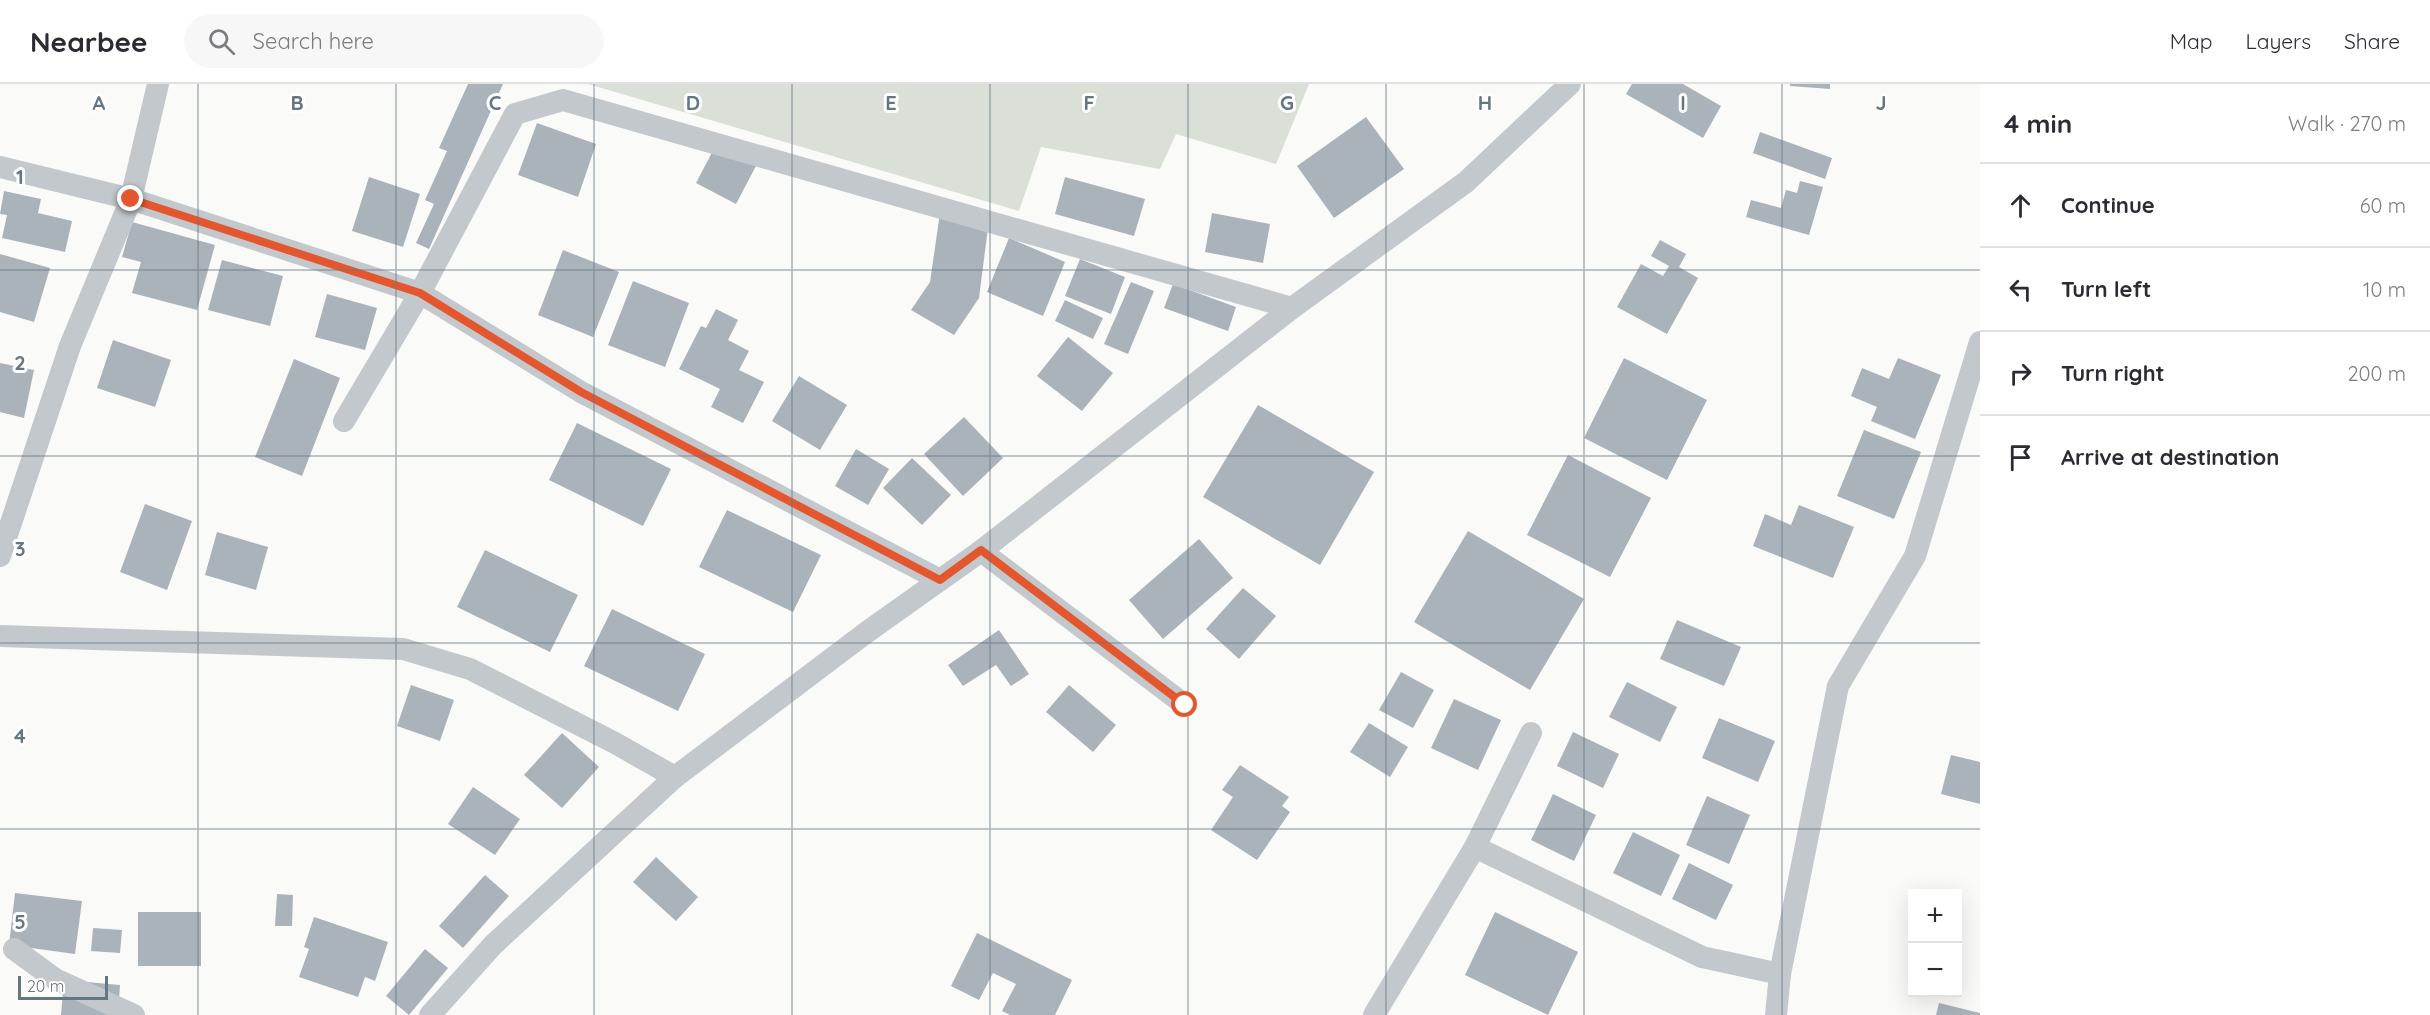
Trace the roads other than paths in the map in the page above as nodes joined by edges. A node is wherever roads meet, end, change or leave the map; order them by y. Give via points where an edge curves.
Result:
1 (158, 84) edge
2 (1570, 84) edge
3 (0, 167) edge
4 (131, 199) junction
5 (420, 293) junction
6 (1292, 308) junction
7 (1980, 342) edge
8 (344, 421) dead end
9 (981, 550) junction
10 (0, 556) edge
11 (940, 580) junction
12 (0, 636) edge
13 (1185, 705) dead end
14 (1531, 733) dead end
15 (675, 777) junction
16 (1475, 847) junction
17 (14, 949) dead end
18 (1779, 974) junction
19 (134, 1015) edge
20 (430, 1015) edge
21 (1374, 1015) edge
22 (1776, 1015) edge

1 - 4 street
2 - 6 street via 1466,182
3 - 4 street
4 - 5 street
4 - 10 street via 70,346
5 - 6 street via 515,114 563,100
5 - 8 street
5 - 11 street via 581,392
6 - 9 street
7 - 18 street via 1915,556 1838,686
9 - 11 street
9 - 13 street
11 - 15 street
12 - 15 street via 403,649 470,669
14 - 16 street
15 - 20 street via 493,945
16 - 18 street via 1702,957
16 - 21 street
17 - 19 street via 55,979
18 - 22 street

